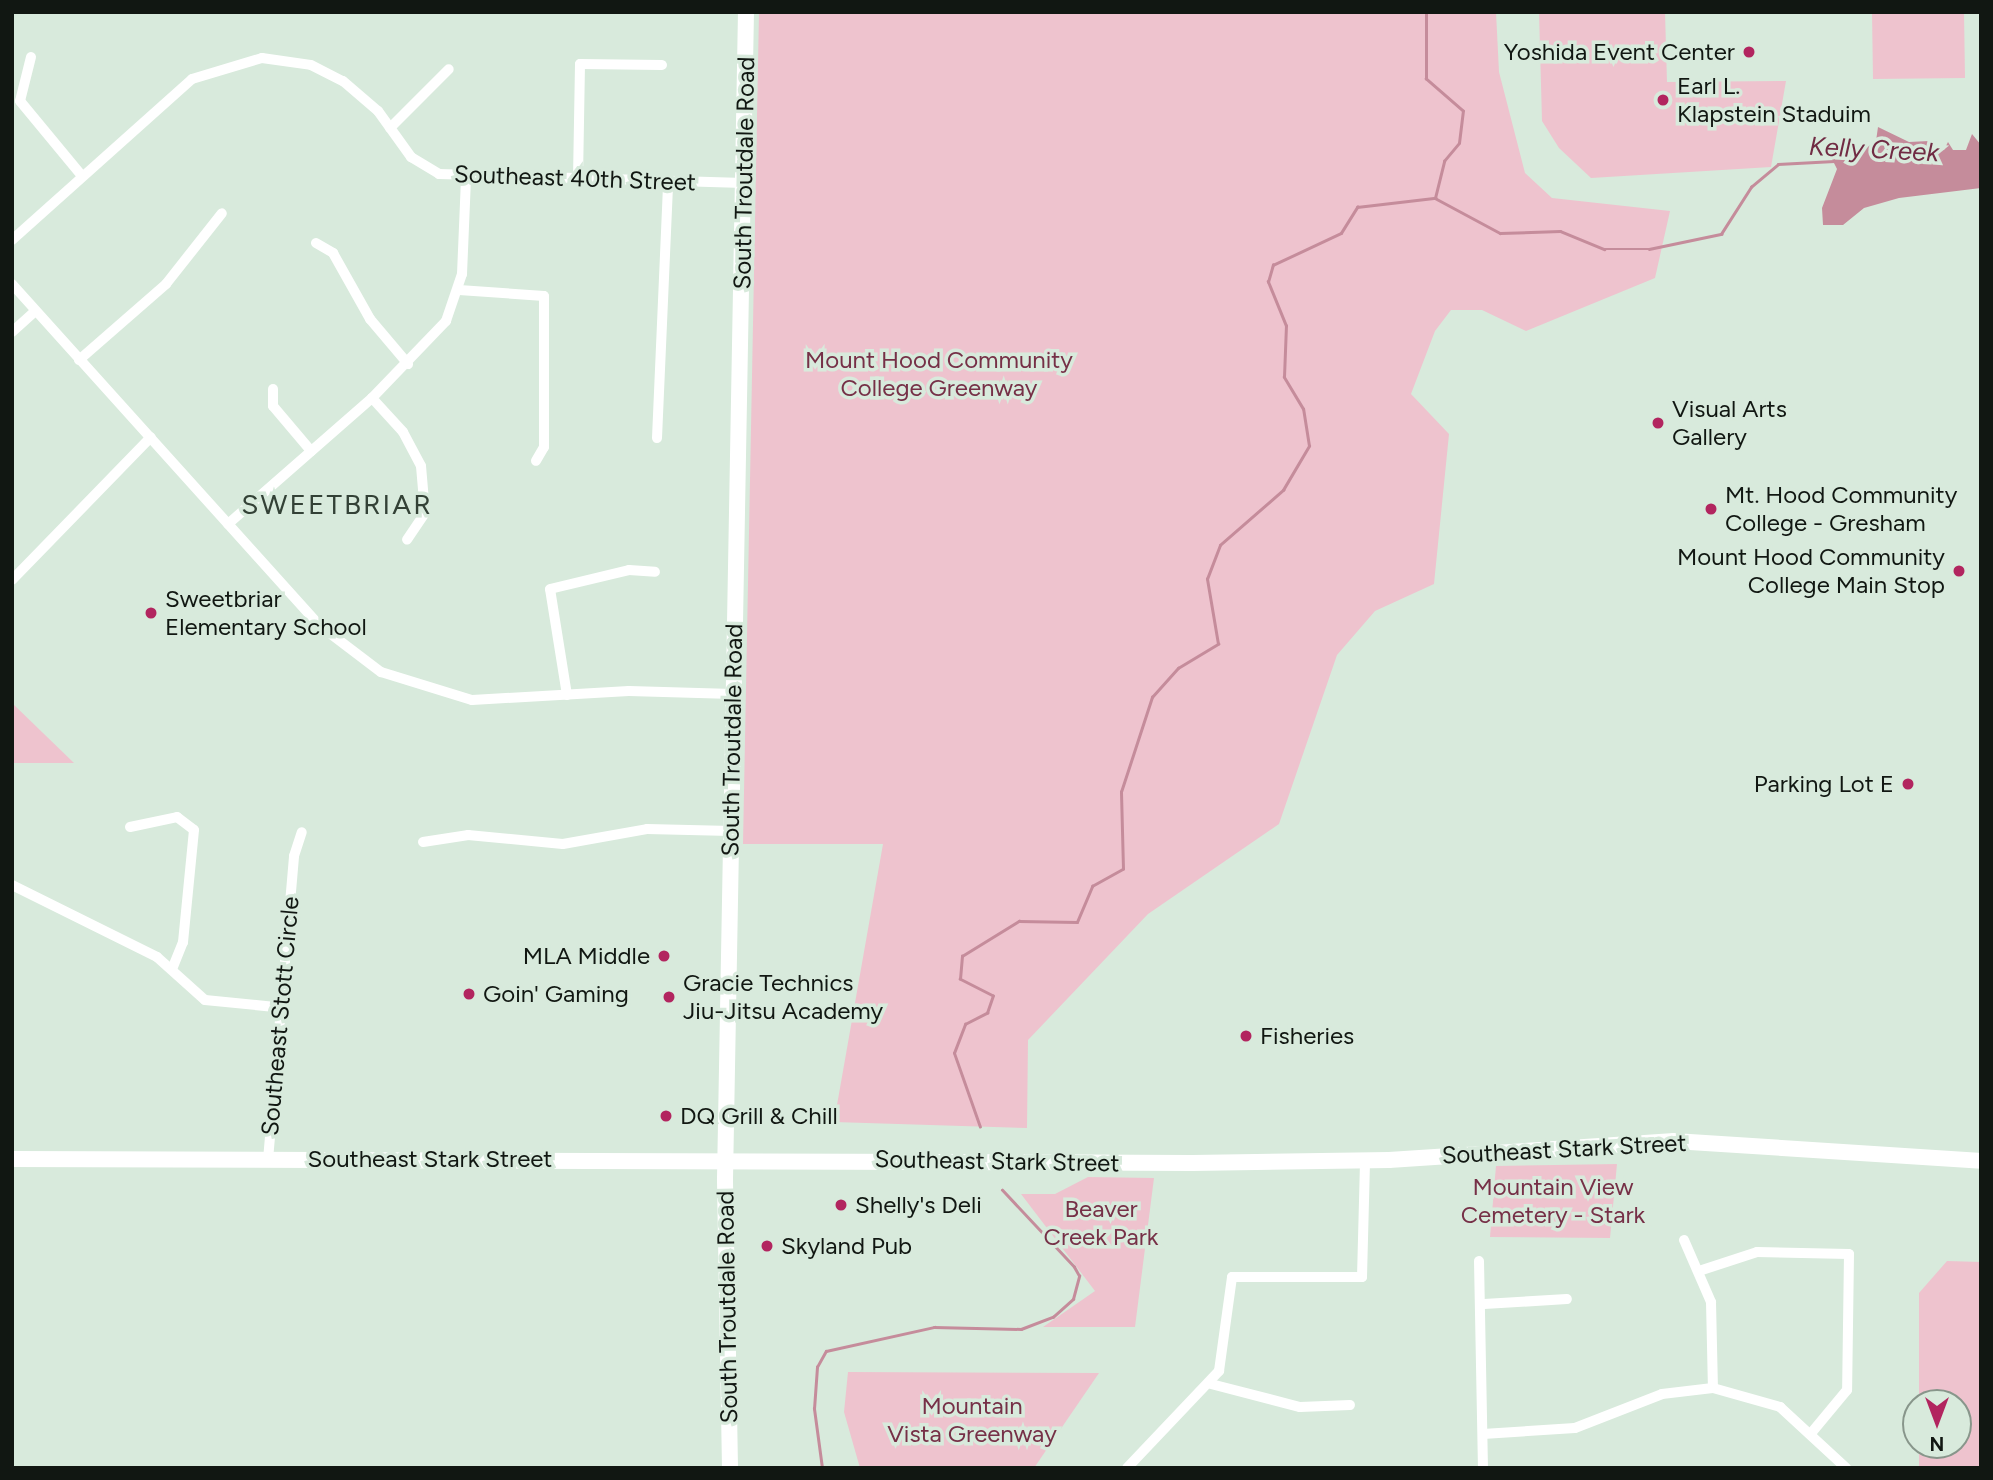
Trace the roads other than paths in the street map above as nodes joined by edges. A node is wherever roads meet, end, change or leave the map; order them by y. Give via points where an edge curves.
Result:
1 (746, 12) edge
2 (31, 57) dead end
3 (662, 65) dead end
4 (449, 69) dead end
5 (390, 128) junction
6 (82, 176) junction
7 (466, 177) junction
8 (578, 179) junction
9 (668, 181) junction
10 (744, 183) junction
11 (222, 213) dead end
12 (12, 240) edge
13 (316, 243) dead end
14 (12, 284) edge
15 (460, 290) junction
16 (35, 311) junction
17 (12, 331) edge
18 (79, 360) junction
19 (408, 364) junction
20 (273, 390) dead end
21 (372, 398) junction
22 (151, 437) junction
23 (657, 438) dead end
24 (311, 451) junction
25 (536, 461) dead end
26 (228, 524) junction
27 (407, 540) dead end
28 (655, 572) dead end
29 (12, 580) edge
30 (733, 694) junction
31 (567, 695) junction
32 (130, 827) dead end
33 (730, 831) junction
34 (302, 832) dead end
35 (424, 842) dead end
36 (12, 885) edge
37 (173, 967) junction
38 (285, 1008) junction
39 (725, 1158) junction
40 (12, 1159) edge
41 (268, 1160) junction
42 (1365, 1160) junction
43 (1981, 1161) edge
44 (1684, 1240) dead end
45 (1479, 1261) dead end
46 (1702, 1270) junction
47 (1567, 1299) dead end
48 (1484, 1304) junction
49 (1211, 1384) junction
50 (1713, 1388) junction
51 (1350, 1405) dead end
52 (1813, 1431) junction
53 (1483, 1434) junction
54 (730, 1468) edge
55 (1127, 1468) edge
56 (1483, 1468) edge
57 (1846, 1468) edge

1 - 10 main road, South Troutdale Road
2 - 6 street via 20,101
3 - 8 street via 580,64
4 - 5 street
5 - 6 street, Southeast 40th Street via 356,90 327,72 290,60 240,61 192,79
5 - 7 street, Southeast 40th Street via 419,164
6 - 12 street, Southeast 40th Street
7 - 8 street, Southeast 40th Street
7 - 15 street
8 - 9 street, Southeast 40th Street
9 - 10 street, Southeast 40th Street
9 - 23 street
10 - 30 main road, South Troutdale Road
11 - 18 street via 172,277
13 - 19 street via 334,253 370,319
14 - 16 street
15 - 19 street via 446,321
15 - 25 street via 536,292 548,305 544,447
16 - 17 street
16 - 18 street
18 - 22 street
19 - 21 street
20 - 24 street via 273,406
21 - 24 street
21 - 27 street via 403,432 421,466 425,513
22 - 26 street
22 - 29 street
24 - 26 street
26 - 31 street via 319,625 381,672 472,700
28 - 31 street via 629,570 550,589
30 - 31 street
30 - 33 main road, South Troutdale Road
32 - 37 street via 177,817 194,830 183,942
33 - 35 street via 647,829 563,844 468,835
33 - 39 main road, South Troutdale Road
34 - 38 street, Southeast Stott Circle via 294,856
36 - 37 street
37 - 38 street via 216,1005
38 - 41 street, Southeast Stott Circle via 269,1108
39 - 41 main road, Southeast Stark Street
39 - 42 main road, Southeast Stark Street
39 - 54 main road, South Troutdale Road
40 - 41 main road, Southeast Stark Street
42 - 43 main road, Southeast Stark Street via 1674,1141
42 - 49 street via 1362,1277 1232,1278 1228,1337
44 - 46 street
45 - 48 street
46 - 50 street via 1714,1321
46 - 52 street via 1749,1253 1849,1254 1847,1390
47 - 48 street
48 - 53 street
49 - 51 street via 1300,1407
49 - 55 street via 1147,1440
50 - 52 street via 1765,1400
50 - 53 street via 1662,1394 1565,1430
52 - 57 street
53 - 56 street

